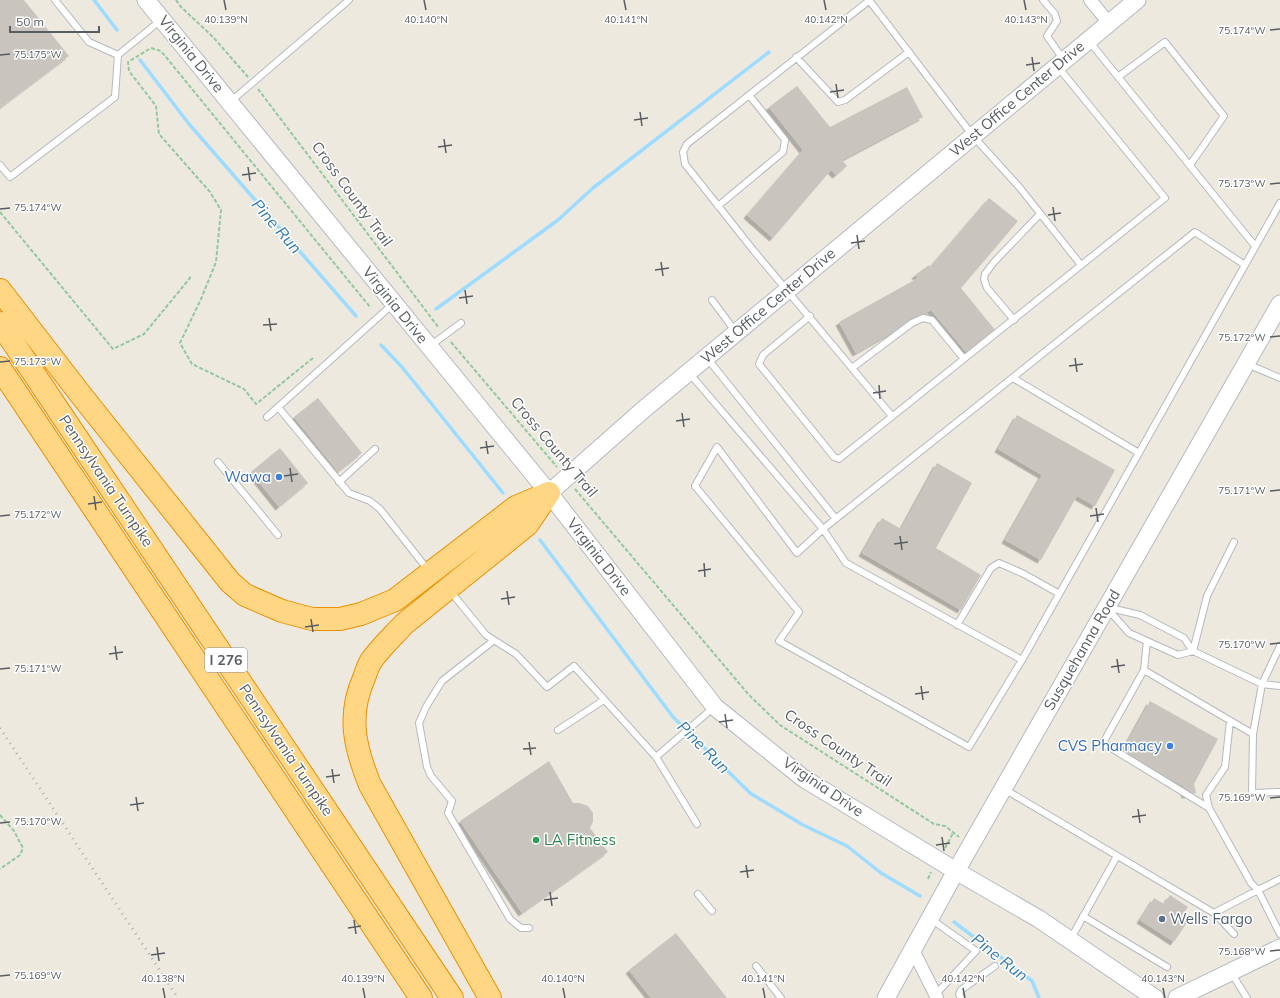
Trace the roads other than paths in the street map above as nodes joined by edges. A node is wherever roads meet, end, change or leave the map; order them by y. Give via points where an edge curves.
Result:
1 (55, 0) edge
2 (146, 0) edge
3 (349, 0) edge
4 (869, 0) edge
5 (1043, 0) edge
6 (1090, 0) edge
7 (1137, 0) edge
8 (162, 19) junction
9 (1109, 23) junction
10 (1088, 40) junction
11 (909, 52) junction
12 (118, 55) junction
13 (796, 57) junction
14 (1060, 63) junction
15 (1118, 77) junction
16 (749, 95) junction
17 (230, 102) junction
18 (973, 136) junction
19 (0, 165) edge
20 (1190, 165) junction
21 (1280, 203) edge
22 (718, 206) junction
23 (1040, 214) junction
24 (1255, 246) junction
25 (1081, 265) junction
26 (1245, 265) junction
27 (0, 290) edge
28 (787, 290) junction
29 (712, 300) dead end
30 (394, 303) junction
31 (1280, 304) edge
32 (810, 316) junction
33 (1014, 320) junction
34 (0, 322) edge
35 (461, 323) dead end
36 (736, 332) junction
37 (429, 347) junction
38 (707, 357) junction
39 (964, 359) junction
40 (1246, 364) junction
41 (0, 368) edge
42 (852, 368) junction
43 (688, 372) junction
44 (1013, 378) junction
45 (1280, 378) edge
46 (278, 407) junction
47 (892, 416) junction
48 (267, 417) dead end
49 (375, 449) dead end
50 (1139, 453) junction
51 (218, 462) dead end
52 (340, 482) junction
53 (549, 493) junction
54 (836, 519) junction
55 (822, 529) junction
56 (278, 535) dead end
57 (1234, 542) dead end
58 (430, 573) junction
59 (448, 589) junction
60 (1058, 593) junction
61 (1106, 607) junction
62 (957, 626) junction
63 (493, 641) junction
64 (1147, 641) junction
65 (1280, 646) edge
66 (1193, 651) junction
67 (1022, 660) junction
68 (1144, 670) junction
69 (1262, 684) junction
70 (1280, 686) edge
71 (604, 700) junction
72 (714, 707) junction
73 (1230, 721) junction
74 (558, 730) dead end
75 (1253, 734) junction
76 (656, 757) junction
77 (1003, 788) junction
78 (1280, 792) edge
79 (1209, 808) junction
80 (698, 824) dead end
81 (1117, 856) junction
82 (956, 871) junction
83 (1280, 879) edge
84 (1258, 890) junction
85 (698, 894) dead end
86 (712, 911) dead end
87 (1214, 913) junction
88 (1083, 916) junction
89 (930, 918) junction
90 (529, 928) dead end
91 (1234, 934) dead end
92 (1280, 934) edge
93 (1070, 940) junction
94 (1280, 948) edge
95 (913, 950) junction
96 (756, 966) dead end
97 (995, 966) dead end
98 (1167, 967) dead end
99 (1231, 972) junction
100 (936, 996) edge
101 (421, 998) edge
102 (452, 998) edge
103 (490, 998) edge
104 (781, 998) edge
105 (886, 998) edge
106 (961, 998) edge
107 (1155, 998) edge
108 (1177, 998) edge
109 (1247, 998) edge

1 - 12 lane via 89,42
2 - 8 main road, Virginia Drive
3 - 17 lane
4 - 11 lane
4 - 13 lane
5 - 14 lane via 1055,14 1057,21 1047,36
6 - 9 street
7 - 9 main road, West Office Center Drive
8 - 12 lane
8 - 17 main road, Virginia Drive
9 - 10 main road, West Office Center Drive
10 - 14 main road, West Office Center Drive
10 - 15 lane
11 - 13 lane via 845,100 838,102
11 - 18 lane
12 - 19 lane via 115,97 10,177
13 - 16 lane
14 - 18 main road, West Office Center Drive
14 - 25 lane via 1165,198
15 - 20 lane
15 - 20 lane via 1165,42 1224,116
16 - 22 lane via 687,144 683,152 685,164
16 - 22 lane via 785,140 783,152
17 - 30 main road, Virginia Drive
18 - 23 lane
18 - 28 main road, West Office Center Drive
20 - 24 lane
21 - 24 lane
22 - 28 lane
23 - 25 lane
23 - 33 lane via 985,274 987,288
24 - 26 lane
25 - 33 lane
26 - 44 lane via 1195,232
26 - 50 lane
27 - 58 highway via 226,576 245,595 282,611 312,619 340,619 362,614 395,600
28 - 32 lane
28 - 36 main road, West Office Center Drive
29 - 36 lane
30 - 37 main road, Virginia Drive
30 - 46 lane
31 - 40 main road, Susquehanna Road
32 - 42 lane
32 - 47 lane via 763,355 759,364 834,457 843,458
33 - 39 lane
34 - 102 highway, Pennsylvania Turnpike / I 276
35 - 37 lane
36 - 38 main road, West Office Center Drive
37 - 53 main road, Virginia Drive
38 - 43 main road, West Office Center Drive
38 - 54 lane
39 - 42 lane via 932,320 923,318 912,323
39 - 47 lane
40 - 45 lane
40 - 61 main road, Susquehanna Road
41 - 101 highway, Pennsylvania Turnpike / I 276
42 - 47 lane
43 - 53 main road, West Office Center Drive
43 - 55 lane
44 - 50 lane
44 - 54 lane
46 - 48 lane
46 - 52 lane
49 - 52 lane
50 - 60 lane
51 - 56 lane
52 - 58 lane via 349,493 370,501 380,509
53 - 58 highway via 516,507
53 - 59 highway via 528,525
53 - 72 main road, Virginia Drive
54 - 55 lane
55 - 62 lane via 846,562
55 - 67 lane via 797,553 717,447 695,486 799,612 779,641 969,747
57 - 66 lane via 1207,596
59 - 63 lane
59 - 103 highway via 404,624 370,662 354,706 354,731 359,758 370,785
60 - 62 lane via 999,562 991,568
60 - 67 lane
61 - 64 lane via 1129,633
61 - 66 lane via 1146,618 1184,638
61 - 77 main road, Susquehanna Road
62 - 67 lane
63 - 71 lane via 516,654 547,687 574,666
63 - 90 lane via 442,681 419,723 427,767 431,776 452,801 448,813 510,919 521,928
64 - 66 lane via 1178,655
64 - 68 lane
65 - 69 lane
66 - 69 lane
68 - 73 lane
68 - 79 lane via 1103,743
69 - 70 lane
69 - 75 lane
71 - 74 lane
71 - 76 lane
72 - 76 lane
72 - 82 main road, Virginia Drive via 803,778
73 - 75 lane
73 - 79 lane via 1225,767 1206,795
75 - 78 lane via 1252,792
76 - 80 lane
77 - 81 lane
77 - 82 main road, Susquehanna Road
79 - 84 lane via 1251,883
81 - 87 lane
81 - 88 lane
82 - 89 main road, Susquehanna Road
82 - 93 main road, Virginia Drive
83 - 84 lane
84 - 87 lane
84 - 92 lane
85 - 86 lane
87 - 91 lane
88 - 93 lane
88 - 98 lane
89 - 95 main road, Susquehanna Road
89 - 100 lane via 976,951
93 - 107 main road, Virginia Drive
94 - 99 main road
95 - 100 street
95 - 105 main road, Susquehanna Road
96 - 104 lane
97 - 106 lane via 961,990
99 - 108 main road
99 - 109 lane

